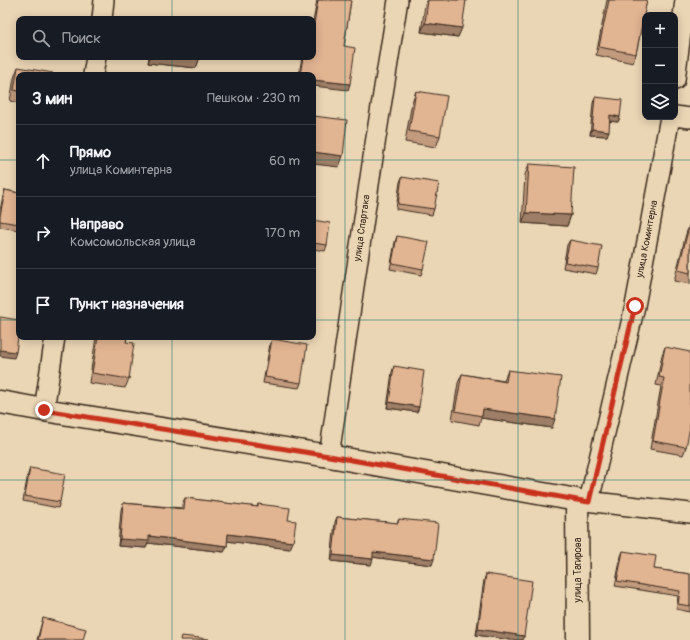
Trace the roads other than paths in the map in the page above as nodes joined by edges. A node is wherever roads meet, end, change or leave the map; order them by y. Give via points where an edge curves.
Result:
1 (104, 0) edge
2 (398, 0) edge
3 (685, 0) edge
4 (102, 16) edge
5 (678, 56) edge
6 (96, 60) edge
7 (94, 72) edge
8 (678, 116) edge
9 (690, 118) edge
10 (669, 120) edge
11 (55, 340) edge
12 (0, 402) edge
13 (44, 410) junction
14 (329, 456) junction
15 (583, 501) junction
16 (690, 513) edge
17 (578, 640) edge

1 - 4 street
2 - 14 street, улица Спартака
3 - 5 street
6 - 7 street
8 - 9 street
10 - 15 street, улица Коминтерна via 635,306
11 - 13 street
12 - 13 street
13 - 14 street
14 - 15 street
15 - 16 street
15 - 17 street, улица Тагирова

